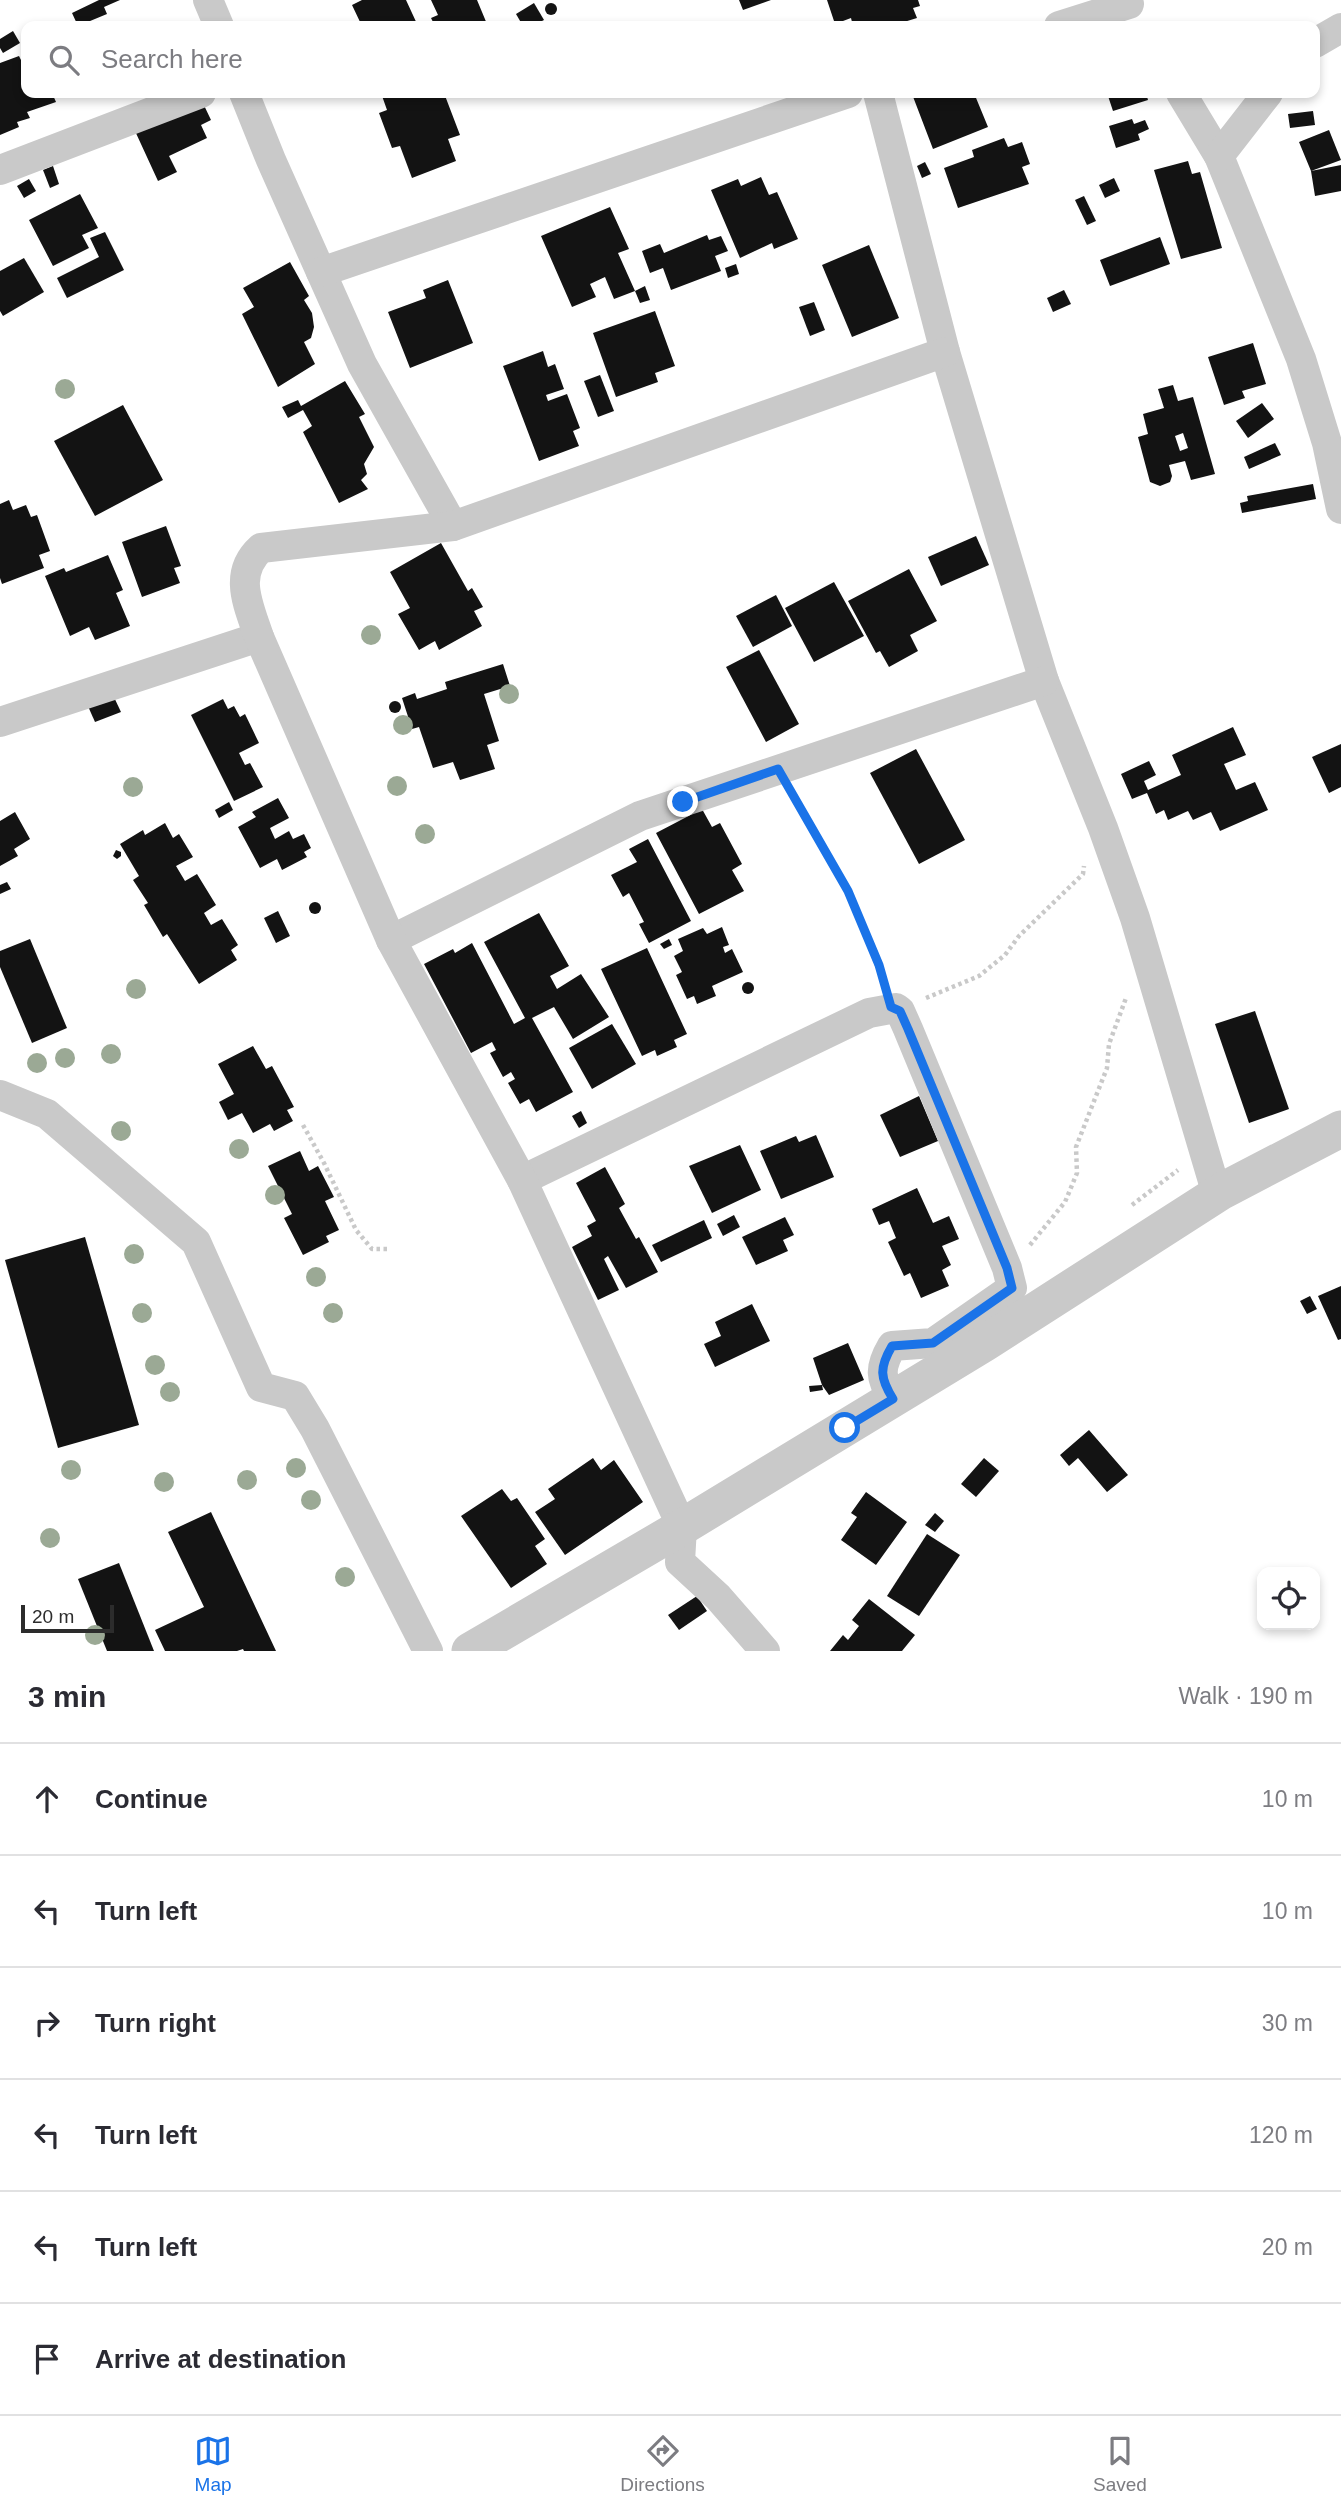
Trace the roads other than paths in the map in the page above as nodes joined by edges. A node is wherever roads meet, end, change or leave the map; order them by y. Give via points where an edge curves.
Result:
1 (208, 0) edge
2 (1133, 10) edge
3 (217, 21) edge
4 (1082, 21) edge
5 (1341, 28) edge
6 (1320, 40) edge
7 (188, 98) edge
8 (246, 98) edge
9 (834, 98) edge
10 (879, 98) edge
11 (1184, 98) edge
12 (1264, 98) edge
13 (1219, 156) junction
14 (0, 170) edge
15 (321, 272) junction
16 (946, 352) junction
17 (1341, 509) edge
18 (453, 526) junction
19 (259, 637) junction
20 (1044, 681) junction
21 (0, 722) edge
22 (391, 940) junction
23 (0, 1095) edge
24 (1341, 1129) edge
25 (522, 1181) junction
26 (1222, 1191) junction
27 (893, 1399) junction
28 (682, 1527) junction
29 (428, 1651) edge
30 (470, 1651) edge
31 (765, 1651) edge

1 - 3 street
2 - 4 street
5 - 6 street
7 - 14 street
8 - 15 street
9 - 15 street
10 - 16 street
11 - 13 street
12 - 13 street
13 - 17 street via 1301,359
15 - 18 street via 362,364
16 - 18 street
16 - 20 street
18 - 19 street via 261,548 247,564 243,588
19 - 21 street
19 - 22 street
20 - 22 street via 640,816
20 - 26 street via 1135,918 1213,1181
22 - 25 street
23 - 29 street via 47,1114 196,1242 261,1387 295,1396 309,1418
24 - 26 street
25 - 27 street via 869,1013 895,1009 1012,1288 933,1343 892,1346 883,1362 883,1383
25 - 28 street
26 - 27 street
27 - 28 street
28 - 30 street
28 - 31 street via 680,1562

